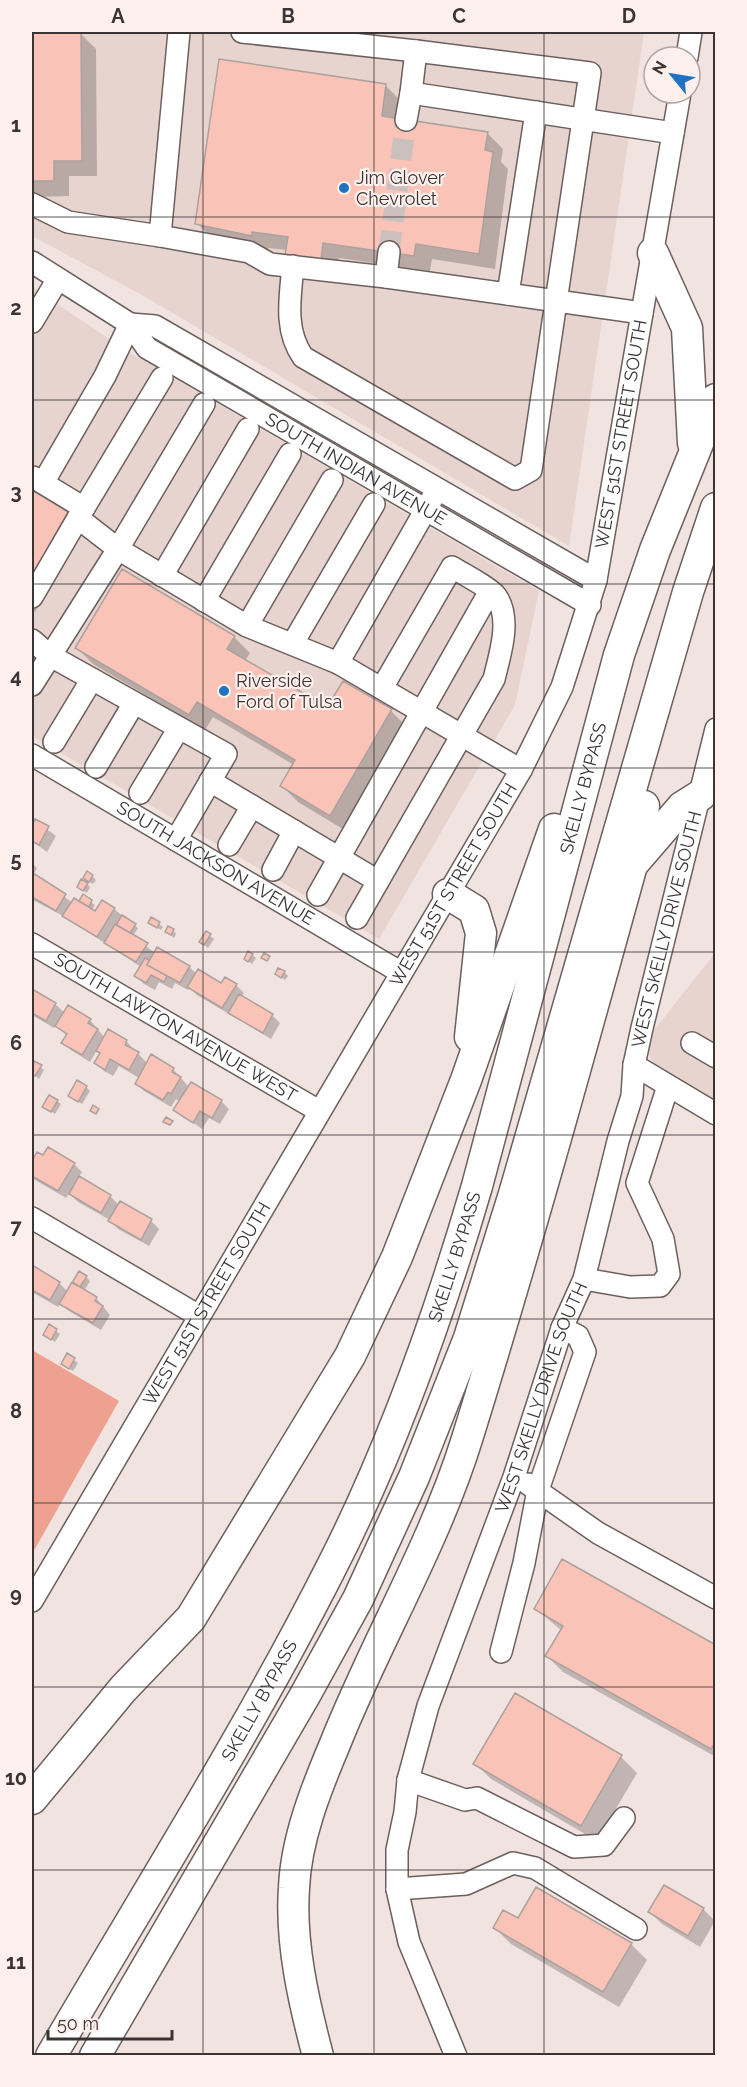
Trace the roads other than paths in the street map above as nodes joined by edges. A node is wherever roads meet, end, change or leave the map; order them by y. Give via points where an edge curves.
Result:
1 (179, 32) edge
2 (242, 32) edge
3 (416, 51) junction
4 (411, 93) junction
5 (678, 105) edge
6 (536, 112) junction
7 (583, 119) junction
8 (406, 120) tunnel mouth
9 (673, 133) junction
10 (32, 204) edge
11 (160, 236) junction
12 (389, 252) tunnel mouth
13 (653, 253) junction
14 (32, 262) edge
15 (293, 266) junction
16 (386, 277) junction
17 (58, 279) junction
18 (508, 294) junction
19 (555, 301) junction
20 (642, 314) junction
21 (32, 322) edge
22 (130, 324) junction
23 (162, 378) dead end
24 (716, 399) edge
25 (204, 404) dead end
26 (248, 429) dead end
27 (290, 454) dead end
28 (694, 456) junction
29 (38, 479) edge
30 (332, 480) dead end
31 (438, 489) junction
32 (374, 504) dead end
33 (426, 508) junction
34 (716, 508) edge
35 (81, 513) junction
36 (118, 549) junction
37 (162, 576) junction
38 (596, 580) junction
39 (490, 591) junction
40 (688, 592) junction
41 (32, 597) edge
42 (204, 601) junction
43 (590, 605) junction
44 (247, 626) junction
45 (32, 640) edge
46 (293, 643) junction
47 (49, 655) junction
48 (619, 655) junction
49 (338, 663) junction
50 (92, 679) junction
51 (32, 685) edge
52 (382, 688) junction
53 (134, 702) junction
54 (422, 711) junction
55 (179, 728) junction
56 (716, 729) edge
57 (463, 736) junction
58 (54, 742) dead end
59 (32, 755) edge
60 (96, 767) dead end
61 (521, 770) junction
62 (210, 781) junction
63 (140, 793) dead end
64 (701, 795) junction
65 (252, 806) junction
66 (294, 831) junction
67 (176, 840) junction
68 (229, 845) dead end
69 (339, 858) junction
70 (632, 866) junction
71 (273, 870) dead end
72 (378, 881) junction
73 (448, 894) junction
74 (318, 895) dead end
75 (357, 918) dead end
76 (32, 944) edge
77 (400, 972) junction
78 (692, 1043) dead end
79 (716, 1057) edge
80 (634, 1065) junction
81 (466, 1080) junction
82 (668, 1086) junction
83 (319, 1111) junction
84 (716, 1114) edge
85 (32, 1218) edge
86 (584, 1279) junction
87 (199, 1316) junction
88 (562, 1328) junction
89 (514, 1477) junction
90 (538, 1490) junction
91 (716, 1598) edge
92 (32, 1601) edge
93 (501, 1652) dead end
94 (408, 1780) junction
95 (32, 1799) edge
96 (624, 1818) dead end
97 (397, 1889) junction
98 (636, 1929) dead end
99 (51, 2055) edge
100 (94, 2055) edge
101 (318, 2055) edge
102 (456, 2055) edge

1 - 11 street
2 - 3 street
3 - 4 street
3 - 7 street via 590,73
4 - 6 street
4 - 8 street
5 - 9 street, WEST 51ST STREET SOUTH
6 - 7 street
6 - 18 street
7 - 9 street
7 - 19 street
9 - 13 street, WEST 51ST STREET SOUTH
10 - 11 street via 68,222
11 - 15 street via 249,252 270,264
12 - 16 street
13 - 20 street, WEST 51ST STREET SOUTH
13 - 28 highway via 687,328
14 - 17 street, SOUTH INDIAN AVENUE
15 - 16 street
15 - 19 street via 289,310 295,346 303,357 515,479 531,470
16 - 18 street
17 - 21 street
17 - 22 street, SOUTH INDIAN AVENUE
18 - 19 street
19 - 20 street
20 - 38 street, WEST 51ST STREET SOUTH
22 - 29 street via 105,376
22 - 31 street, SOUTH INDIAN AVENUE via 155,326
22 - 33 street, SOUTH INDIAN AVENUE via 147,348
23 - 35 street
24 - 28 highway, SKELLY BYPASS
25 - 36 street
26 - 37 street
27 - 42 street
28 - 48 highway, SKELLY BYPASS via 655,550
29 - 35 street
30 - 44 street
31 - 33 street
31 - 38 street, SOUTH INDIAN AVENUE
32 - 46 street
33 - 43 street, SOUTH INDIAN AVENUE
33 - 49 street
34 - 40 highway, SKELLY BYPASS
35 - 36 street
35 - 41 street
36 - 37 street
36 - 47 street
37 - 42 street
38 - 43 street, WEST 51ST STREET SOUTH
39 - 52 street via 452,567
39 - 54 street
39 - 57 street via 504,615 502,642 494,679
40 - 70 highway
40 - 100 highway, SKELLY BYPASS via 514,1194 469,1338 414,1477 358,1599 304,1697
42 - 44 street
43 - 61 street, WEST 51ST STREET SOUTH via 562,687
44 - 46 street
45 - 47 street
46 - 49 street
47 - 50 street
47 - 51 street
48 - 81 highway
48 - 99 highway, SKELLY BYPASS via 468,1218 402,1406 360,1507 292,1643
49 - 52 street
50 - 53 street
50 - 58 street
52 - 54 street
53 - 55 street
53 - 60 street
54 - 57 street
54 - 69 street
55 - 62 street via 226,754
55 - 63 street
56 - 64 street, WEST SKELLY DRIVE SOUTH
57 - 61 street
57 - 72 street
59 - 67 street, SOUTH JACKSON AVENUE
61 - 73 street, WEST 51ST STREET SOUTH
62 - 65 street
62 - 67 street
64 - 70 highway via 682,807
64 - 80 street, WEST SKELLY DRIVE SOUTH
65 - 66 street
65 - 68 street
66 - 69 street
66 - 71 street
67 - 77 street, SOUTH JACKSON AVENUE
69 - 72 street
69 - 74 street
70 - 101 highway via 467,1440 435,1532 347,1714 303,1834 294,1888 296,1938
72 - 75 street
73 - 77 street, WEST 51ST STREET SOUTH
73 - 81 highway via 474,910 481,933
76 - 83 street, SOUTH LAWTON AVENUE WEST
77 - 83 street, WEST 51ST STREET SOUTH
78 - 79 street
80 - 82 street
80 - 86 street, WEST SKELLY DRIVE SOUTH via 632,1096
81 - 95 highway via 397,1257 350,1356 191,1618 123,1689
82 - 84 street
82 - 86 street via 637,1183 663,1239 669,1274 660,1286 650,1287
83 - 87 street, WEST 51ST STREET SOUTH
85 - 87 street
86 - 88 street, WEST SKELLY DRIVE SOUTH
87 - 92 street, WEST 51ST STREET SOUTH
88 - 89 street, WEST SKELLY DRIVE SOUTH
88 - 90 street via 578,1336 585,1352
89 - 90 street
89 - 94 street, WEST SKELLY DRIVE SOUTH via 428,1706
90 - 91 street via 598,1533
90 - 93 street
94 - 96 street via 465,1800 477,1798 574,1847 604,1845
94 - 97 street, WEST SKELLY DRIVE SOUTH via 397,1850
97 - 98 street via 466,1884 513,1863 535,1868
97 - 102 street, WEST SKELLY DRIVE SOUTH via 409,1942

